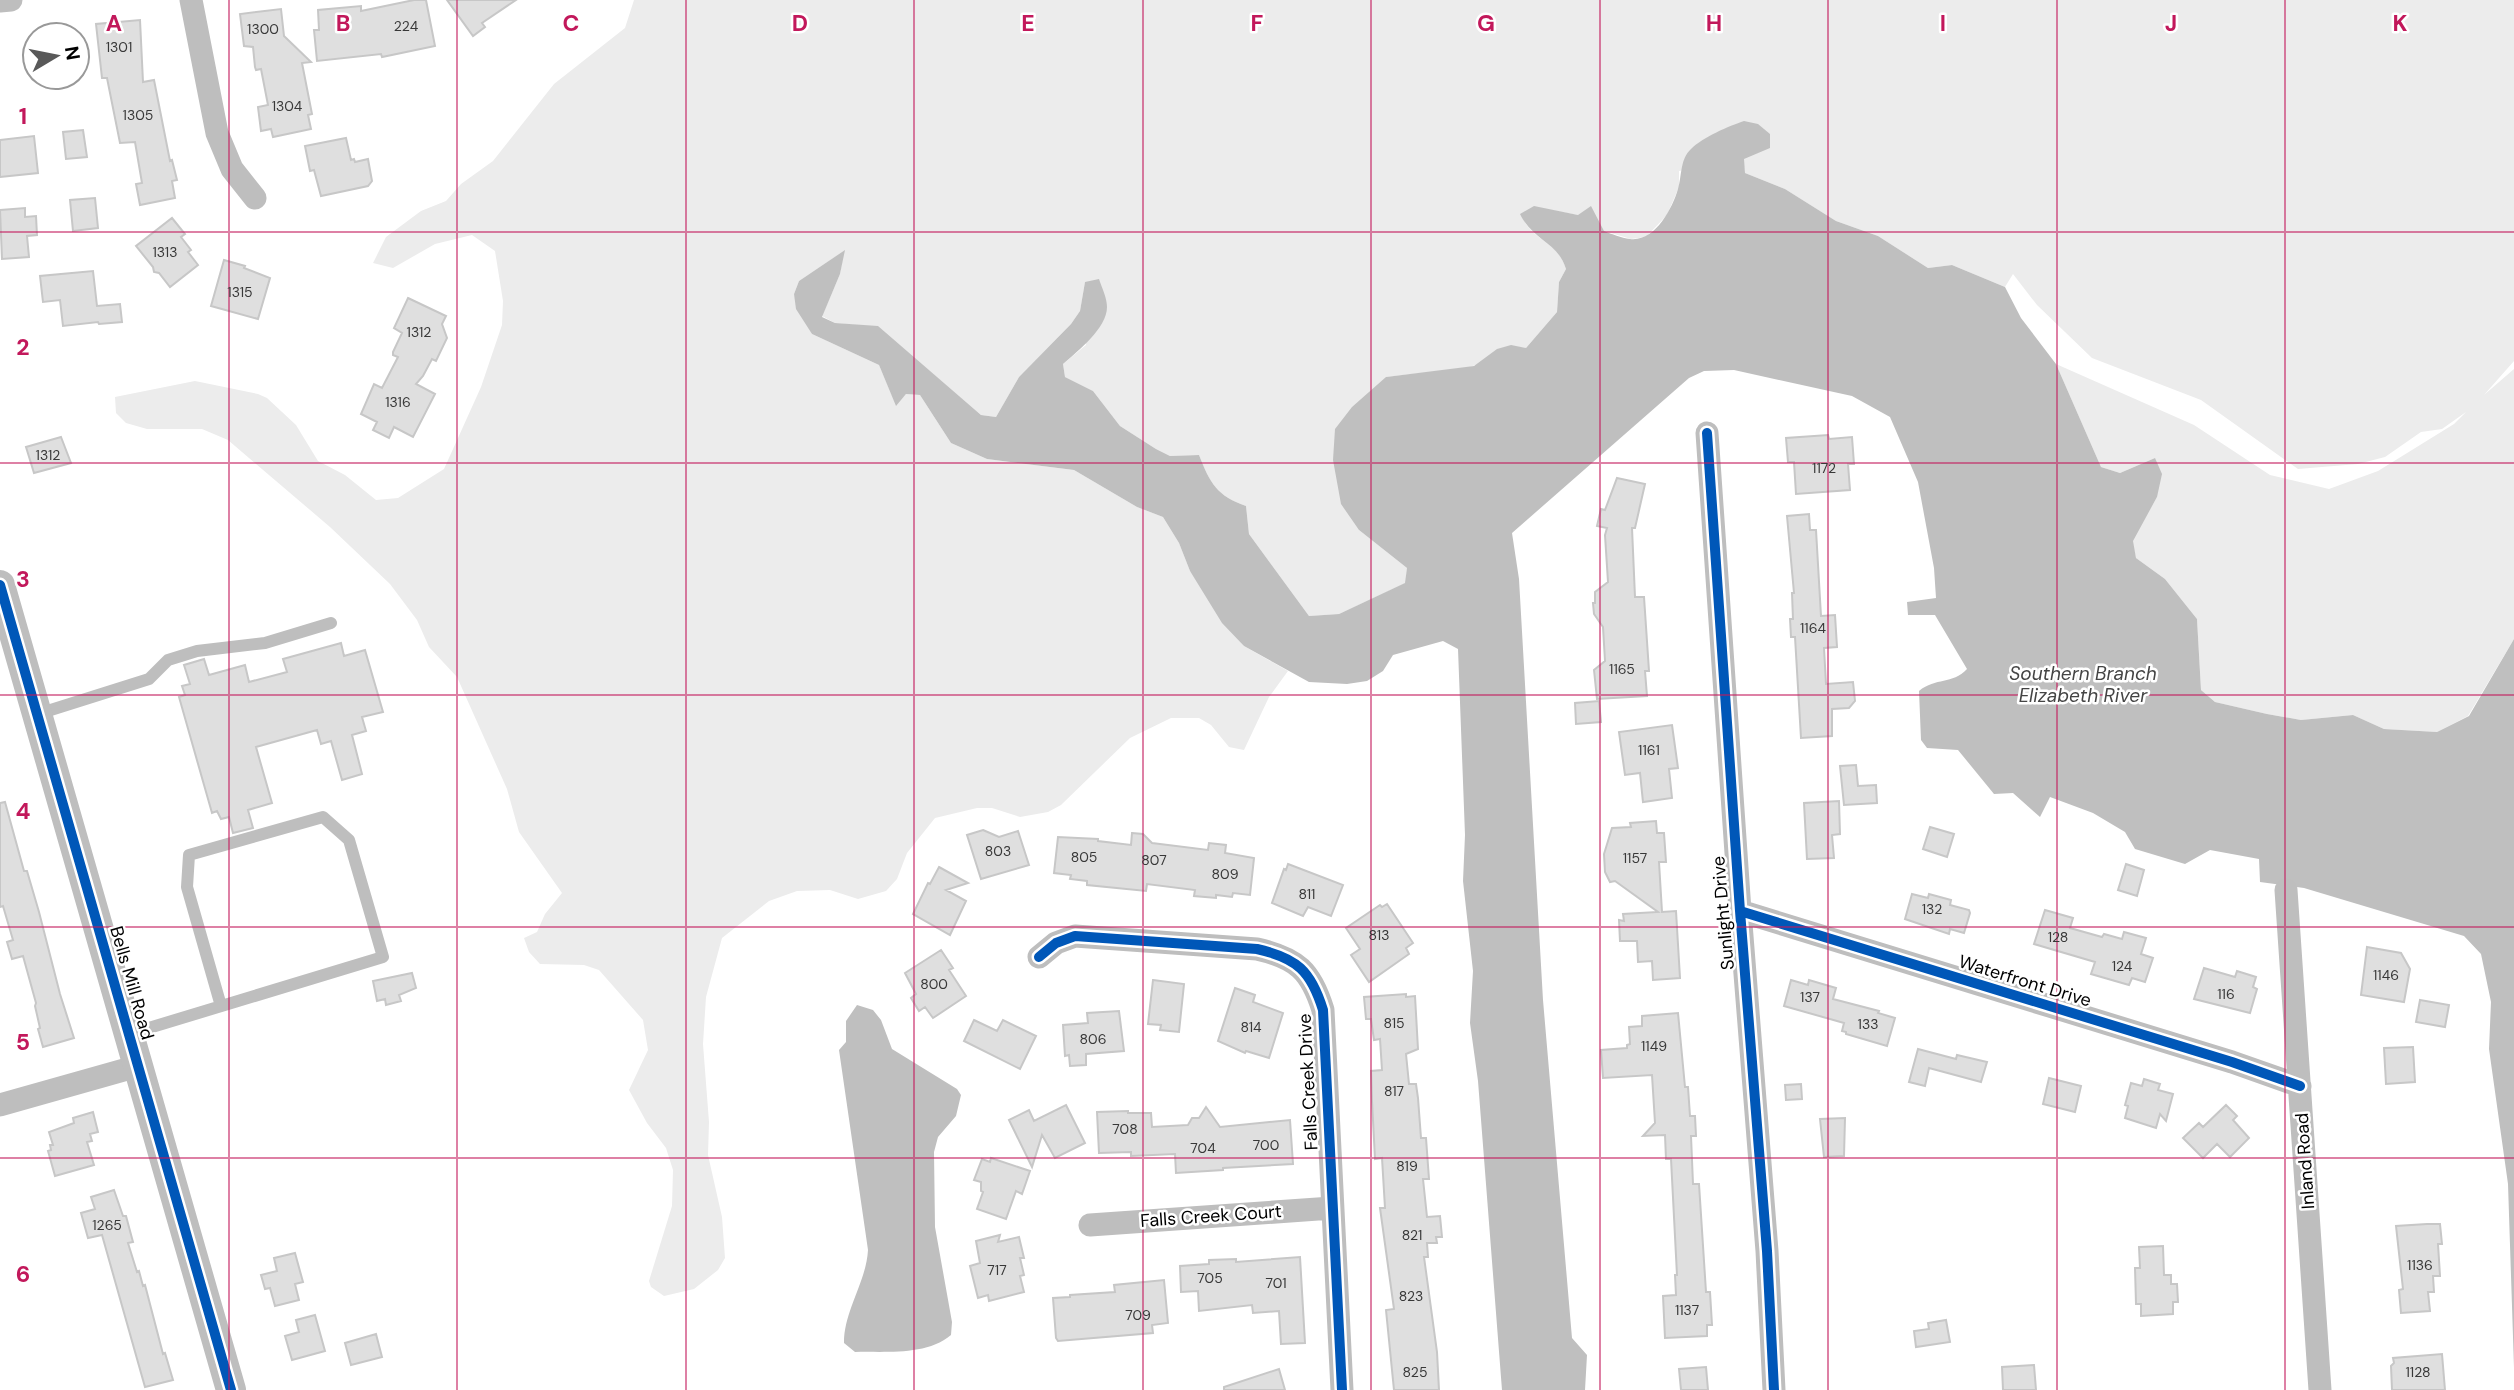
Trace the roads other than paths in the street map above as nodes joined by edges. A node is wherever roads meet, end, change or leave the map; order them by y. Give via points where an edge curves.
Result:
1 (11, 0) edge
2 (191, 0) edge
3 (0, 1) edge
4 (255, 198) dead end
5 (1707, 433) dead end
6 (0, 585) edge
7 (331, 623) dead end
8 (37, 715) junction
9 (2286, 890) dead end
10 (1740, 911) junction
11 (1039, 957) dead end
12 (221, 1006) junction
13 (129, 1034) junction
14 (138, 1066) junction
15 (2300, 1086) junction
16 (0, 1105) edge
17 (1332, 1208) junction
18 (1090, 1225) dead end
19 (231, 1390) edge
20 (1342, 1390) edge
21 (1774, 1390) edge
22 (2320, 1390) edge

1 - 3 street
2 - 4 street via 217,133 232,169
5 - 10 street, Sunlight Drive
6 - 8 street, Bells Mill Road
7 - 8 lane via 265,643 197,651 168,660 149,679
8 - 13 street, Bells Mill Road
9 - 15 street, Inland Road
10 - 15 street, Waterfront Drive
10 - 21 street, Sunlight Drive
11 - 17 street, Falls Creek Drive via 1056,943 1094,936 1257,949 1281,954 1301,967 1316,986 1323,1010
12 - 12 lane via 383,957 349,840 323,817 189,855 187,887
12 - 13 lane
13 - 14 street, Bells Mill Road
14 - 16 street
14 - 19 street, Bells Mill Road
15 - 22 street, Inland Road
17 - 18 street, Falls Creek Court
17 - 20 street, Falls Creek Drive

